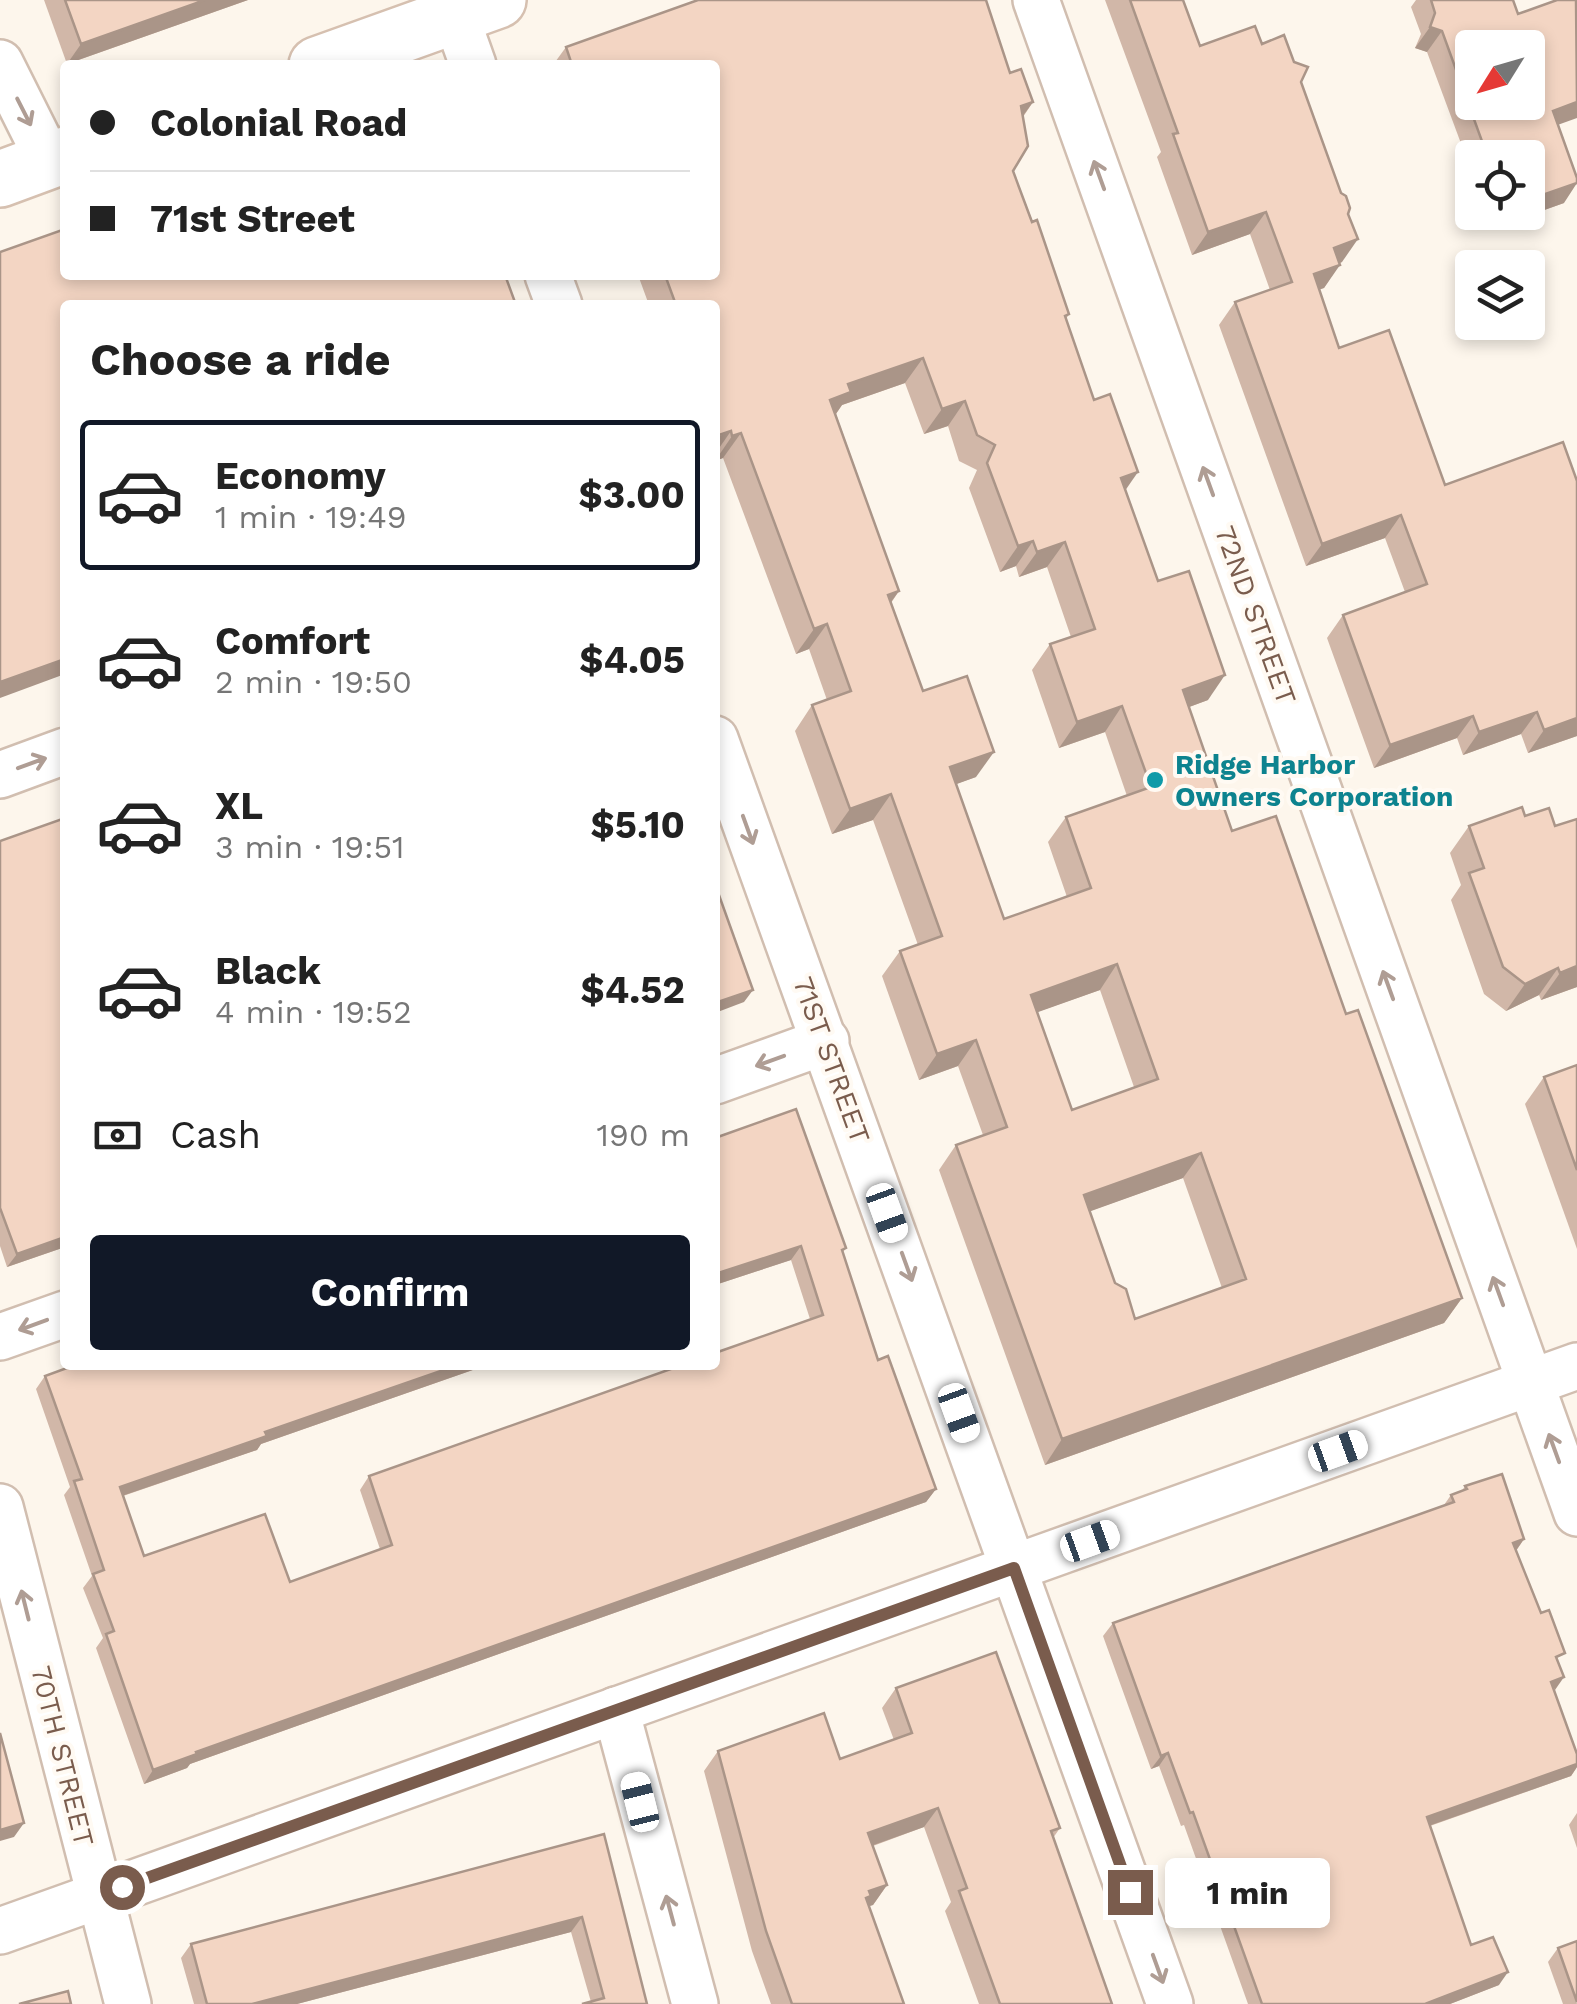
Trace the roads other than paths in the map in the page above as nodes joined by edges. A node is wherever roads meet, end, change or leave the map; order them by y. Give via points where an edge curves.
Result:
1 (1036, 0) edge
2 (469, 20) edge
3 (334, 60) edge
4 (0, 63) edge
5 (38, 165) edge
6 (720, 752) edge
7 (60, 754) edge
8 (0, 775) edge
9 (826, 1041) junction
10 (720, 1079) edge
11 (60, 1316) edge
12 (0, 1337) edge
13 (1577, 1366) edge
14 (1530, 1383) junction
15 (0, 1507) edge
16 (1577, 1513) edge
17 (1014, 1568) junction
18 (616, 1710) junction
19 (99, 1895) junction
20 (0, 1930) edge
21 (128, 2004) edge
22 (695, 2004) edge
23 (1170, 2004) edge

14 -> 1 street, 72ND STREET
2 - 3 street
4 -> 5 street
6 -> 9 street, 71ST STREET
8 -> 7 street
9 -> 10 street
9 -> 17 street, 71ST STREET
11 -> 12 street
13 - 14 street
16 -> 14 street, 72ND STREET
14 - 17 street
19 -> 15 street, 70TH STREET
17 - 18 street
17 -> 23 street, 71ST STREET
18 - 19 street
22 -> 18 street
19 - 20 street
19 - 21 street, 70TH STREET

